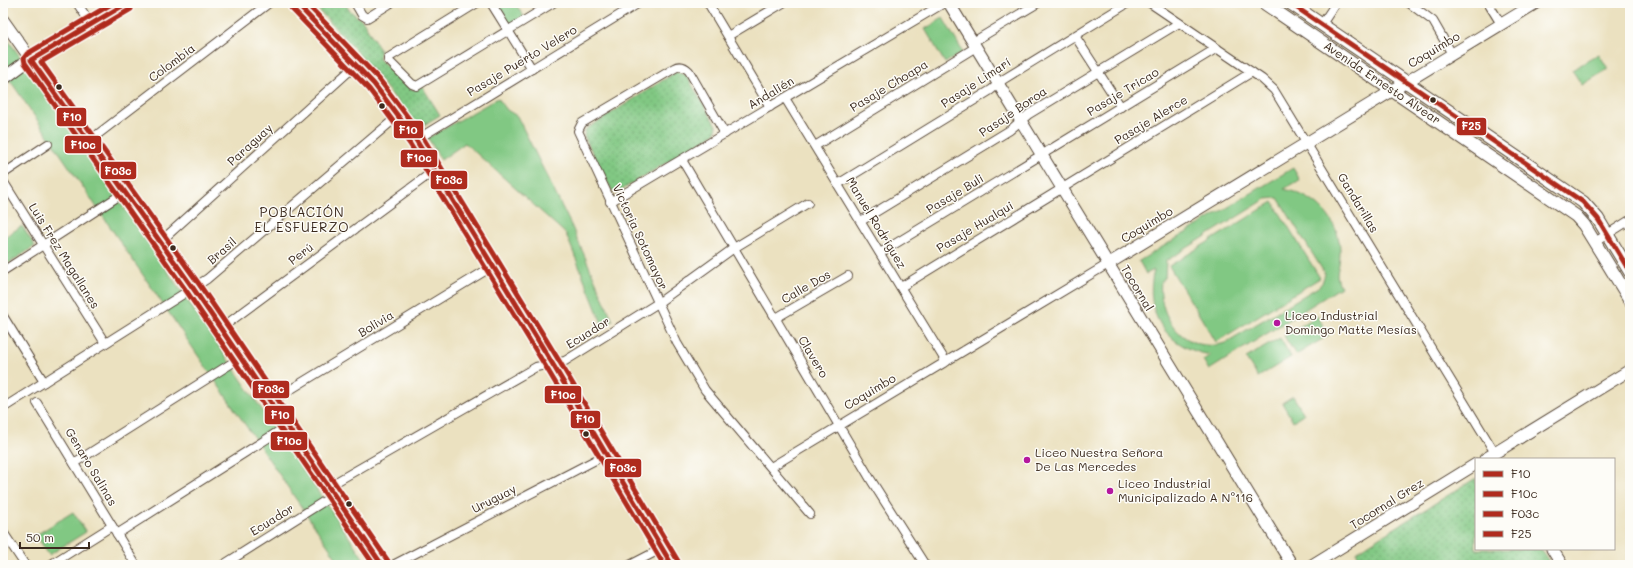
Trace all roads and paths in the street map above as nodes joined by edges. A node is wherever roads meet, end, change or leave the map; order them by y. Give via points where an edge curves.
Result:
1 (77, 3) edge
2 (127, 3) edge
3 (269, 3) edge
4 (296, 3) edge
5 (355, 3) edge
6 (391, 3) edge
7 (477, 3) edge
8 (491, 3) edge
9 (553, 3) edge
10 (639, 3) edge
11 (708, 3) edge
12 (783, 3) edge
13 (944, 3) edge
14 (949, 3) edge
15 (1038, 3) edge
16 (1128, 3) edge
17 (1150, 3) edge
18 (1264, 3) edge
19 (1290, 3) edge
20 (1336, 3) edge
21 (1409, 3) edge
22 (1488, 3) edge
23 (1536, 3) edge
24 (3, 20) edge
25 (1179, 22) junction
26 (91, 24) junction
27 (1322, 24) junction
28 (1501, 24) junction
29 (508, 30) junction
30 (728, 36) junction
31 (1075, 36) junction
32 (975, 45) junction
33 (1217, 48) junction
34 (1452, 54) junction
35 (31, 60) junction
36 (356, 65) junction
37 (532, 69) junction
38 (1098, 72) junction
39 (1252, 72) junction
40 (3, 79) edge
41 (1406, 82) junction
42 (998, 84) junction
43 (1393, 91) junction
44 (785, 98) junction
45 (770, 107) junction
46 (1121, 107) junction
47 (399, 114) junction
48 (1021, 121) junction
49 (725, 134) junction
50 (416, 140) junction
51 (89, 141) junction
52 (48, 144) dead end
53 (1306, 144) junction
54 (815, 146) junction
55 (1042, 156) junction
56 (682, 160) junction
57 (435, 170) junction
58 (3, 174) edge
59 (3, 182) edge
60 (838, 184) junction
61 (1062, 188) junction
62 (125, 192) junction
63 (610, 202) junction
64 (1583, 202) junction
65 (808, 203) dead end
66 (1573, 213) junction
67 (1630, 220) edge
68 (861, 221) junction
69 (1607, 234) junction
70 (160, 242) junction
71 (1595, 242) junction
72 (43, 245) junction
73 (734, 248) junction
74 (880, 253) junction
75 (1108, 264) junction
76 (493, 266) junction
77 (3, 271) edge
78 (1630, 272) edge
79 (848, 276) dead end
80 (901, 286) junction
81 (193, 288) junction
82 (1630, 300) edge
83 (658, 303) junction
84 (3, 316) edge
85 (776, 318) junction
86 (220, 329) junction
87 (105, 343) junction
88 (240, 358) junction
89 (946, 362) junction
90 (552, 363) junction
91 (1630, 370) edge
92 (44, 382) junction
93 (37, 402) dead end
94 (270, 402) junction
95 (3, 408) edge
96 (287, 426) junction
97 (840, 426) junction
98 (606, 454) junction
99 (1497, 456) edge
100 (74, 463) junction
101 (1475, 465) edge
102 (771, 468) junction
103 (331, 491) junction
104 (810, 514) dead end
105 (112, 526) junction
106 (3, 532) edge
107 (117, 534) junction
108 (663, 548) junction
109 (1553, 550) edge
110 (25, 565) edge
111 (50, 565) edge
112 (136, 565) edge
113 (223, 565) edge
114 (382, 565) edge
115 (393, 565) edge
116 (630, 565) edge
117 (672, 565) edge
118 (925, 565) edge
119 (1292, 565) edge
120 (1312, 565) edge
121 (1562, 565) edge

1 - 26 street
2 - 26 main road
3 - 51 street, Colombia
4 - 36 main road
5 - 6 street via 362,15 367,18
7 - 29 street via 388,60 417,86
8 - 29 street
9 - 29 street
10 - 37 street, Pasaje Puerto Velero
11 - 30 street
12 - 30 street
13 - 44 street, Andalién
14 - 32 street, Tocornal
15 - 32 street, Pasaje Choapa
16 - 31 street, Pasaje Limarí
17 - 25 street, Gandarillas
18 - 43 main road, Avenida Ernesto Alvear
19 - 27 main road, Avenida Ernesto Alvear
20 - 27 street
21 - 34 street via 1433,21
22 - 28 street
23 - 28 street, Coquimbo
24 - 35 street
25 - 33 street, Gandarillas
25 - 38 street, Pasaje Boroa
26 - 35 main road
27 - 41 main road, Avenida Ernesto Alvear
28 - 34 street, Coquimbo
29 - 37 street
30 - 45 street
31 - 38 street
31 - 42 street, Pasaje Limarí
32 - 42 street, Tocornal
32 - 54 street, Pasaje Choapa
33 - 39 street, Gandarillas
33 - 46 street, Pasaje Tricao
34 - 41 street, Coquimbo
35 - 40 main road
35 - 51 street
36 - 47 main road
36 - 70 street, Paraguay
37 - 50 street, Pasaje Puerto Velero
38 - 46 street
38 - 48 street, Pasaje Boroa
39 - 53 street, Gandarillas via 1274,90
39 - 61 street, Pasaje Alerce
41 - 43 street, Coquimbo
41 - 64 main road, Avenida Ernesto Alvear
42 - 48 street, Tocornal
42 - 60 street, Pasaje Limarí
43 - 53 street, Coquimbo
43 - 66 main road, Avenida Ernesto Alvear
44 - 45 street, Andalién
44 - 54 street, Manuel Rodríguez
45 - 49 street, Andalién
46 - 55 street, Pasaje Tricao
47 - 50 main road
47 - 81 street, Brasil via 207,279
48 - 55 street, Tocornal
48 - 68 street, Pasaje Boroa
49 - 56 street, Andalién
49 - 63 street, Victoria Sotomayor via 687,69 680,66 668,72 578,128
50 - 57 main road
51 - 62 street
52 - 58 street
53 - 75 street, Coquimbo
53 - 99 street, Gandarillas
54 - 60 street, Manuel Rodríguez
55 - 61 street, Tocornal
55 - 74 street, Pasaje Buli
56 - 63 street, Andalién
56 - 73 street, Clavero
57 - 76 main road
57 - 86 street, Perú
59 - 72 street, Luis Frez Magallanes
60 - 68 street, Manuel Rodríguez
61 - 75 street, Tocornal
61 - 80 street, Pasaje Hualqui
62 - 70 street
62 - 72 street
63 - 83 street, Victoria Sotomayor
64 - 66 main road via 1580,209
64 - 69 main road, Avenida Ernesto Alvear
65 - 73 street, Ecuador
66 - 71 main road, Avenida Ernesto Alvear via 1584,224
67 - 69 street
68 - 74 street, Manuel Rodríguez
69 - 71 street
69 - 78 main road, Avenida Ernesto Alvear
70 - 81 street
71 - 82 main road, Avenida Ernesto Alvear
72 - 77 street
72 - 87 street, Luis Frez Magallanes
73 - 83 street, Ecuador
73 - 85 street, Clavero
74 - 80 street, Manuel Rodríguez
75 - 89 street, Coquimbo
75 - 119 street, Tocornal
76 - 90 main road
76 - 94 street, Bolivia
79 - 85 street, Calle Dos
80 - 89 street, Manuel Rodríguez
81 - 86 street
81 - 87 street, Brasil
83 - 90 street, Ecuador via 566,361
83 - 102 street, Victoria Sotomayor via 682,354 701,385
84 - 92 street
85 - 97 street, Clavero
86 - 88 street
87 - 92 street, Brasil
88 - 94 street
88 - 100 street
89 - 97 street, Coquimbo
90 - 98 main road
90 - 103 street, Ecuador via 536,367
91 - 99 street
92 - 95 street, Brasil
93 - 100 street, Genaro Salinas
94 - 96 street
96 - 103 street
96 - 107 street
97 - 102 street, Coquimbo
97 - 118 street, Clavero
98 - 108 main road
98 - 115 street, Uruguay
100 - 105 street, Genaro Salinas
101 - 120 street, Tocornal Grez
102 - 104 street, Victoria Sotomayor
103 - 113 street, Ecuador
103 - 114 street
105 - 107 street, Genaro Salinas
105 - 111 street
106 - 110 street
107 - 112 street, Genaro Salinas
108 - 116 street
108 - 117 main road
109 - 121 street

